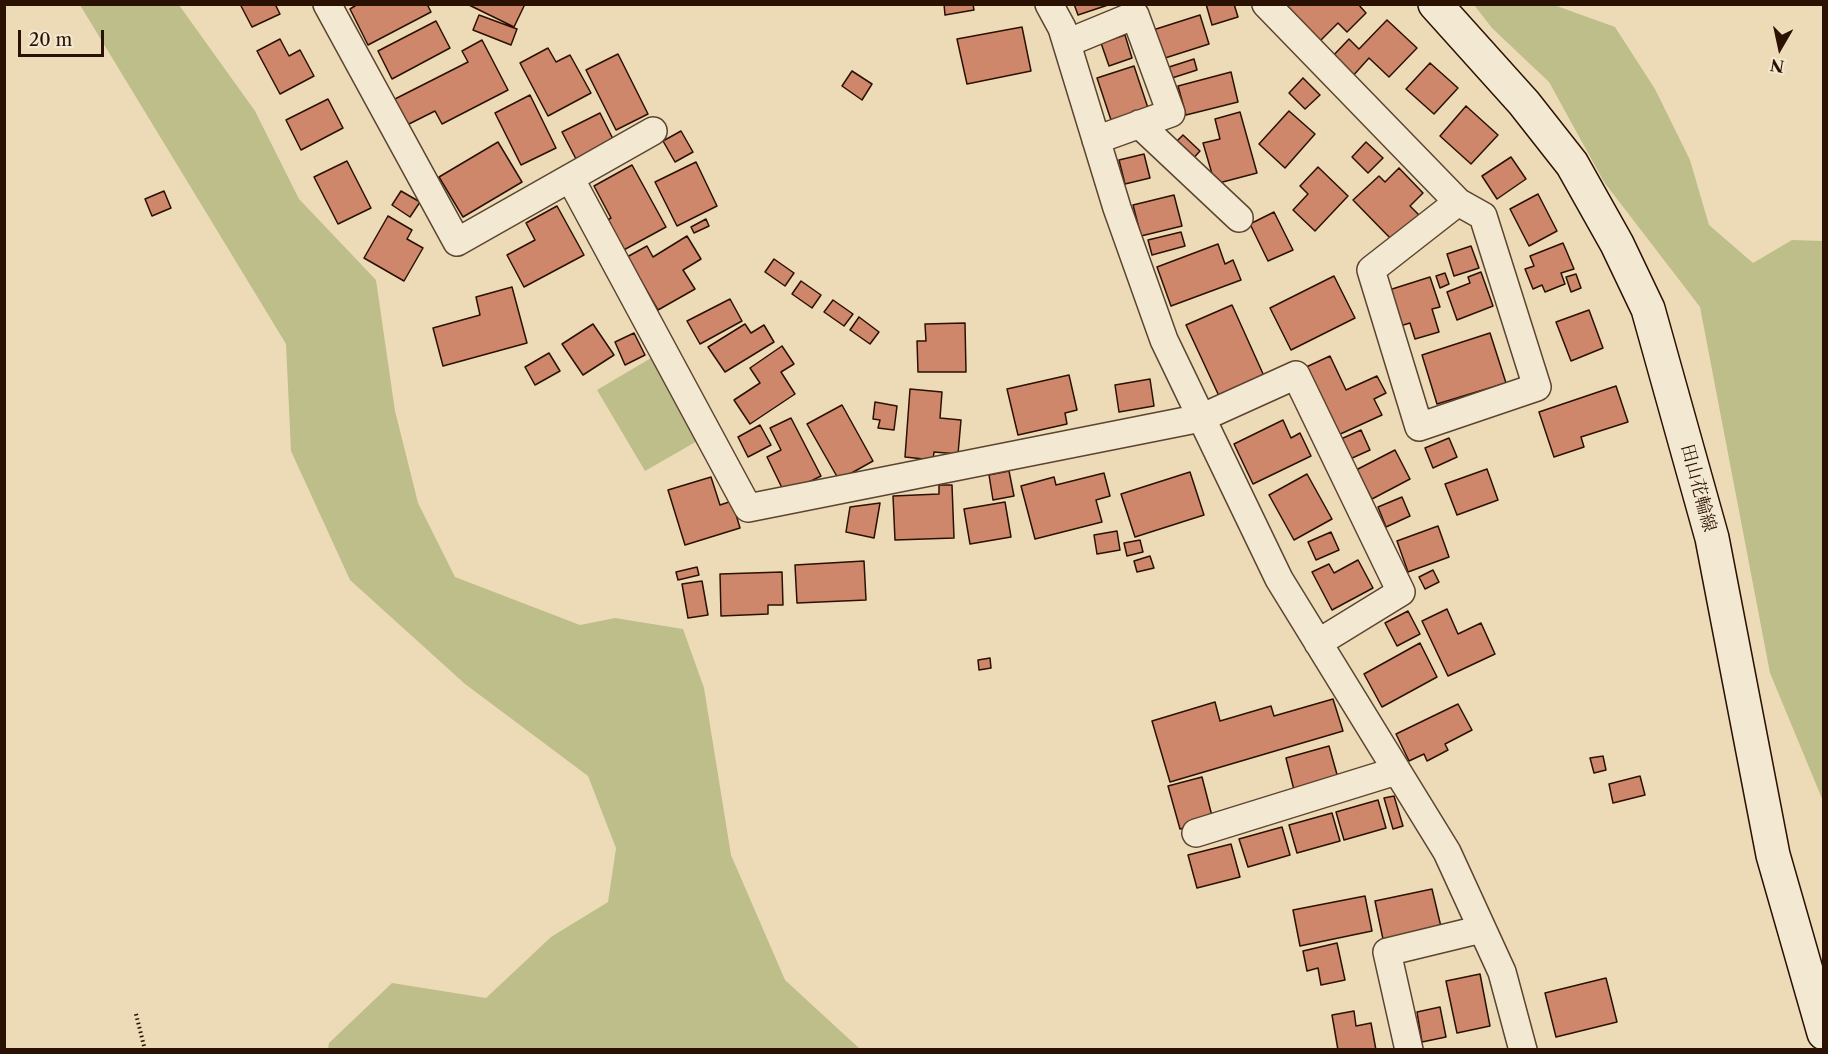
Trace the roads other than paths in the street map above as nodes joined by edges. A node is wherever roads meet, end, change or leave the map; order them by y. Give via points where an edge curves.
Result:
1 (327, 4) edge
2 (1049, 4) edge
3 (1266, 4) edge
4 (1435, 4) edge
5 (1067, 43) junction
6 (1139, 124) junction
7 (653, 131) dead end
8 (1096, 140) junction
9 (570, 178) junction
10 (1458, 201) junction
11 (1239, 218) dead end
12 (1201, 418) junction
13 (1318, 643) junction
14 (1396, 771) junction
15 (1196, 833) dead end
16 (1482, 929) junction
17 (1824, 1033) edge
18 (1409, 1050) edge
19 (1523, 1050) edge

1 - 9 street via 457,242
2 - 5 street
3 - 10 street
4 - 17 main road, 田山花輪線 via 1524,103 1572,164 1648,309 1712,538 1773,855
5 - 6 street via 1135,15 1171,113
5 - 8 street
6 - 8 street
6 - 11 street
7 - 9 street
8 - 12 street via 1164,340
9 - 12 street via 748,508
10 - 10 street via 1371,270 1419,427 1538,387 1483,216
12 - 13 street via 1279,579
12 - 13 street via 1296,375 1401,592
13 - 14 street
14 - 15 street
14 - 16 street via 1447,852
16 - 18 street via 1388,952
16 - 19 street via 1502,972

